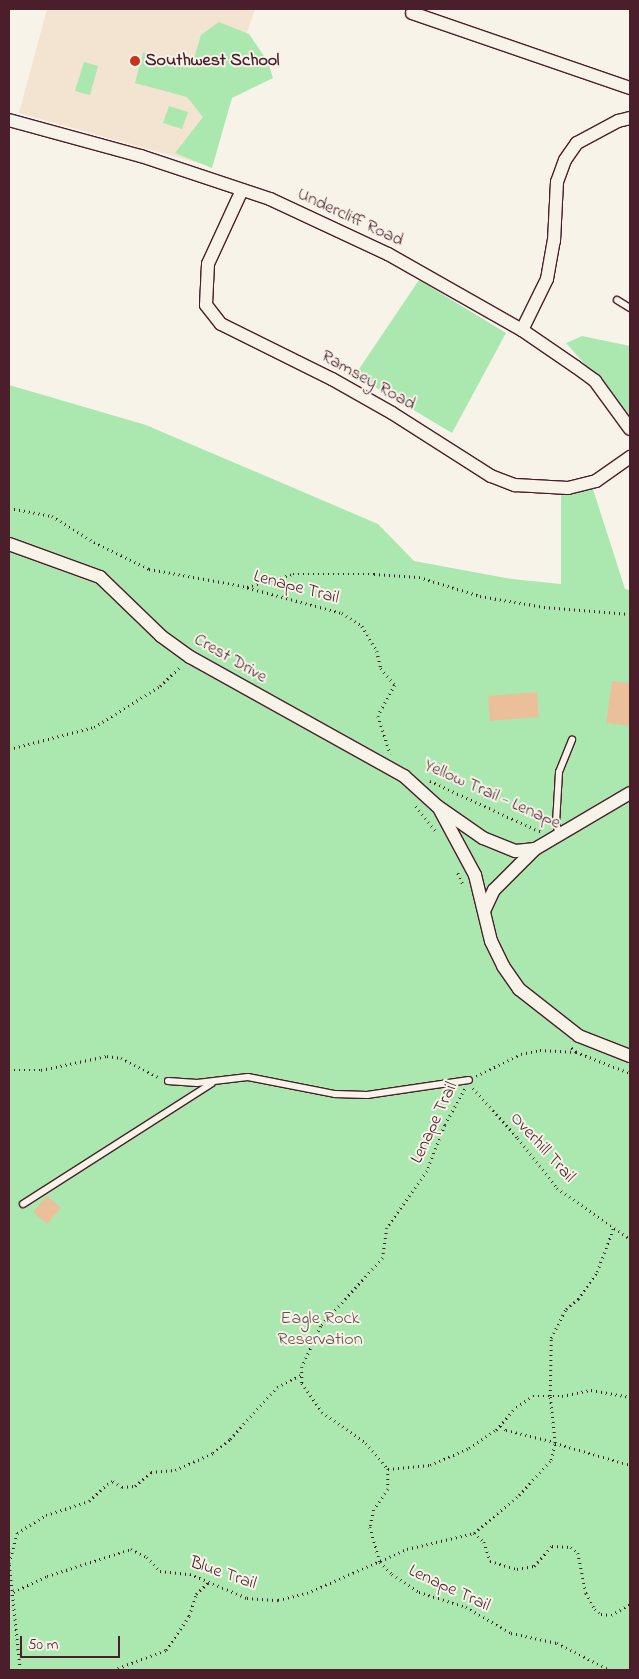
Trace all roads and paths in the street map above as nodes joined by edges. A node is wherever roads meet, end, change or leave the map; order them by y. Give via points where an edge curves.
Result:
1 (412, 13) dead end
2 (630, 88) edge
3 (630, 118) edge
4 (9, 120) edge
5 (242, 190) junction
6 (617, 300) dead end
7 (630, 308) edge
8 (522, 330) junction
9 (630, 430) edge
10 (630, 457) edge
11 (9, 508) edge
12 (9, 544) edge
13 (245, 587) junction
14 (630, 614) edge
15 (190, 657) junction
16 (572, 739) dead end
17 (9, 748) edge
18 (396, 771) junction
19 (421, 777) dead end
20 (630, 793) edge
21 (413, 803) dead end
22 (437, 806) junction
23 (544, 834) dead end
24 (560, 836) junction
25 (440, 840) dead end
26 (535, 849) junction
27 (457, 871) dead end
28 (466, 891) dead end
29 (485, 910) junction
30 (569, 1046) dead end
31 (576, 1052) junction
32 (630, 1056) edge
33 (9, 1070) edge
34 (630, 1073) edge
35 (168, 1080) joint
36 (218, 1080) junction
37 (469, 1080) junction
38 (22, 1204) dead end
39 (614, 1229) junction
40 (630, 1239) edge
41 (301, 1375) junction
42 (550, 1396) junction
43 (630, 1397) edge
44 (500, 1426) junction
45 (555, 1442) junction
46 (630, 1465) edge
47 (388, 1469) junction
48 (474, 1534) junction
49 (10, 1549) edge
50 (380, 1562) junction
51 (209, 1582) junction
52 (9, 1594) edge
53 (630, 1604) edge
54 (20, 1670) edge
55 (113, 1670) edge
56 (610, 1670) edge

1 - 2 street
3 - 8 street via 577,143 565,160 558,182 554,241 546,279
4 - 5 street, Undercliff Road via 141,156
5 - 8 street, Undercliff Road via 270,199 388,254
5 - 10 street, Ramsey Road via 208,264 206,305 221,324 332,380 392,413 491,476 515,485 568,488 596,481
6 - 7 lane
8 - 9 street, Undercliff Road via 595,381
11 - 13 path, Lenape Trail via 52,516 94,542 149,569
12 - 15 street, Crest Drive via 100,577 161,636
13 - 14 path via 293,574 419,577 480,596 544,607
13 - 18 path, Lenape Trail via 342,613 362,626 377,651 381,668 395,684 378,716
15 - 17 path via 160,686 94,727
15 - 18 street, Crest Drive
16 - 24 lane via 559,772 556,823
18 - 22 street, Crest Drive
19 - 23 path, Yellow Trail - Lenape
20 - 24 street, Crest Drive
21 - 25 path via 426,816
22 - 26 street, Crest Drive via 504,848 525,852
22 - 29 street, Crest Drive via 475,875
24 - 26 street, Crest Drive
26 - 29 street, Crest Drive via 494,890
27 - 28 path
29 - 32 street, Crest Drive via 491,941 519,990 579,1036
30 - 31 path
31 - 34 path
31 - 37 path, Lenape Trail via 540,1050 520,1054
33 - 35 path via 41,1070 106,1056 121,1058
35 - 36 lane via 197,1083
36 - 37 lane via 248,1077 334,1094 366,1095
36 - 38 lane
37 - 39 path, Overhill Trail via 481,1100 518,1138 557,1188
37 - 41 path, Lenape Trail via 445,1126 427,1171 387,1228 383,1258 325,1320
39 - 40 path, Overhill Trail
39 - 42 path via 596,1272 554,1329 550,1348
41 - 47 path via 304,1390 322,1412 366,1443
41 - 49 path via 277,1387 213,1453 175,1470 151,1472 135,1486 122,1487 113,1481 89,1501 46,1516 21,1530 14,1537
42 - 43 path via 591,1390
42 - 44 path via 533,1396 523,1401
42 - 45 path
44 - 45 path
44 - 47 path via 469,1448 443,1459 409,1468
45 - 46 path
45 - 48 path via 551,1460 539,1474
47 - 50 path via 388,1489 374,1510 370,1527
48 - 50 path, Blue Trail via 407,1549
48 - 53 path via 484,1542 490,1561 517,1569 534,1566 552,1546 571,1547 578,1553 586,1593 595,1609 601,1614 611,1615
49 - 52 path
50 - 51 path, Blue Trail via 307,1593 278,1600 247,1598
50 - 56 path, Lenape Trail via 399,1580 419,1592 466,1607 511,1633 557,1642
51 - 52 path, Blue Trail via 185,1573 160,1571 147,1557 131,1550 46,1576
51 - 55 path via 196,1594 189,1616 166,1650
52 - 54 path

